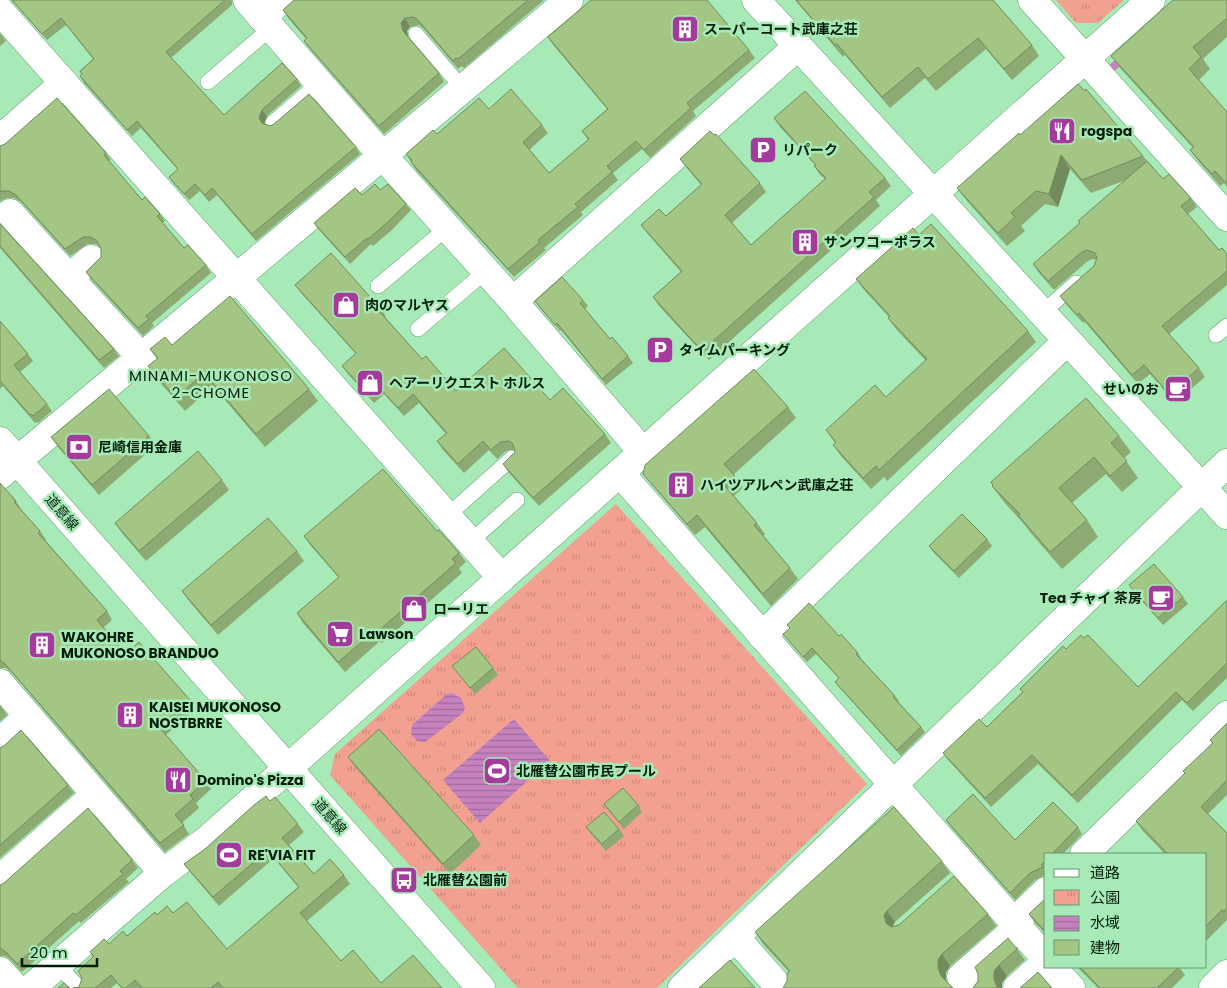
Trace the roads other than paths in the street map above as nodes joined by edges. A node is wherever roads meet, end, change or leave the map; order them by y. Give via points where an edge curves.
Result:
1 (756, 0) edge
2 (1032, 0) edge
3 (1151, 0) edge
4 (565, 1) edge
5 (0, 11) edge
6 (265, 11) edge
7 (416, 34) edge
8 (798, 46) junction
9 (1086, 59) junction
10 (208, 82) dead end
11 (64, 83) junction
12 (319, 83) junction
13 (463, 88) junction
14 (272, 123) edge
15 (0, 138) edge
16 (382, 155) junction
17 (933, 194) junction
18 (1227, 217) edge
19 (13, 228) dead end
20 (447, 228) junction
21 (91, 259) dead end
22 (486, 271) junction
23 (1087, 274) edge
24 (69, 278) junction
25 (236, 278) junction
26 (378, 286) dead end
27 (513, 301) junction
28 (1042, 313) junction
29 (418, 329) dead end
30 (1067, 340) junction
31 (141, 357) junction
32 (643, 452) junction
33 (512, 458) edge
34 (6, 459) edge
35 (1227, 463) edge
36 (620, 473) junction
37 (1202, 488) junction
38 (517, 500) dead end
39 (1227, 515) edge
40 (447, 516) junction
41 (470, 542) junction
42 (502, 578) junction
43 (762, 636) junction
44 (0, 683) edge
45 (1227, 715) edge
46 (28, 716) junction
47 (0, 742) edge
48 (288, 768) junction
49 (892, 786) junction
50 (95, 795) junction
51 (1085, 853) edge
52 (162, 873) junction
53 (0, 880) edge
54 (1044, 893) edge
55 (1016, 925) junction
56 (735, 937) junction
57 (1044, 959) edge
58 (1044, 963) edge
59 (58, 965) junction
60 (1053, 968) edge
61 (0, 971) edge
62 (1227, 974) edge
63 (16, 988) edge
64 (32, 988) edge
65 (79, 988) edge
66 (481, 988) edge
67 (682, 988) edge
68 (780, 988) edge
69 (971, 988) edge
70 (1017, 988) edge
71 (1071, 988) edge
72 (1213, 988) edge

1 - 8 street
2 - 9 street
3 - 9 street
4 - 13 street
5 - 11 street
6 - 10 lane
6 - 12 street
7 - 13 lane
8 - 17 street
8 - 27 street
9 - 17 street
9 - 18 street
11 - 15 street
11 - 25 street
12 - 14 lane
12 - 16 street
13 - 16 street
16 - 20 street
16 - 25 street
17 - 28 street
17 - 32 street
19 - 24 street
20 - 22 street
20 - 26 lane
21 - 24 street
22 - 27 street
22 - 29 lane
23 - 28 lane
24 - 31 street
25 - 31 street
25 - 40 street
27 - 32 street
28 - 30 street
30 - 37 street
30 - 43 street
31 - 34 street
32 - 36 street
33 - 40 lane
34 - 48 street, 道意線
35 - 37 street
36 - 42 street
36 - 43 street
37 - 39 street
37 - 49 street
38 - 41 lane
40 - 41 street
41 - 42 street
42 - 48 street
43 - 49 street
44 - 46 street
45 - 51 street
46 - 47 street
46 - 50 street
48 - 52 street via 207,840
48 - 66 street, 道意線
49 - 55 street via 963,873
49 - 56 street
50 - 52 street
50 - 53 street
52 - 59 street
54 - 55 street
55 - 57 street
55 - 69 street via 960,977
56 - 67 street
56 - 68 street
58 - 70 street
59 - 64 street
59 - 65 lane
60 - 71 street
61 - 63 street
62 - 72 street

